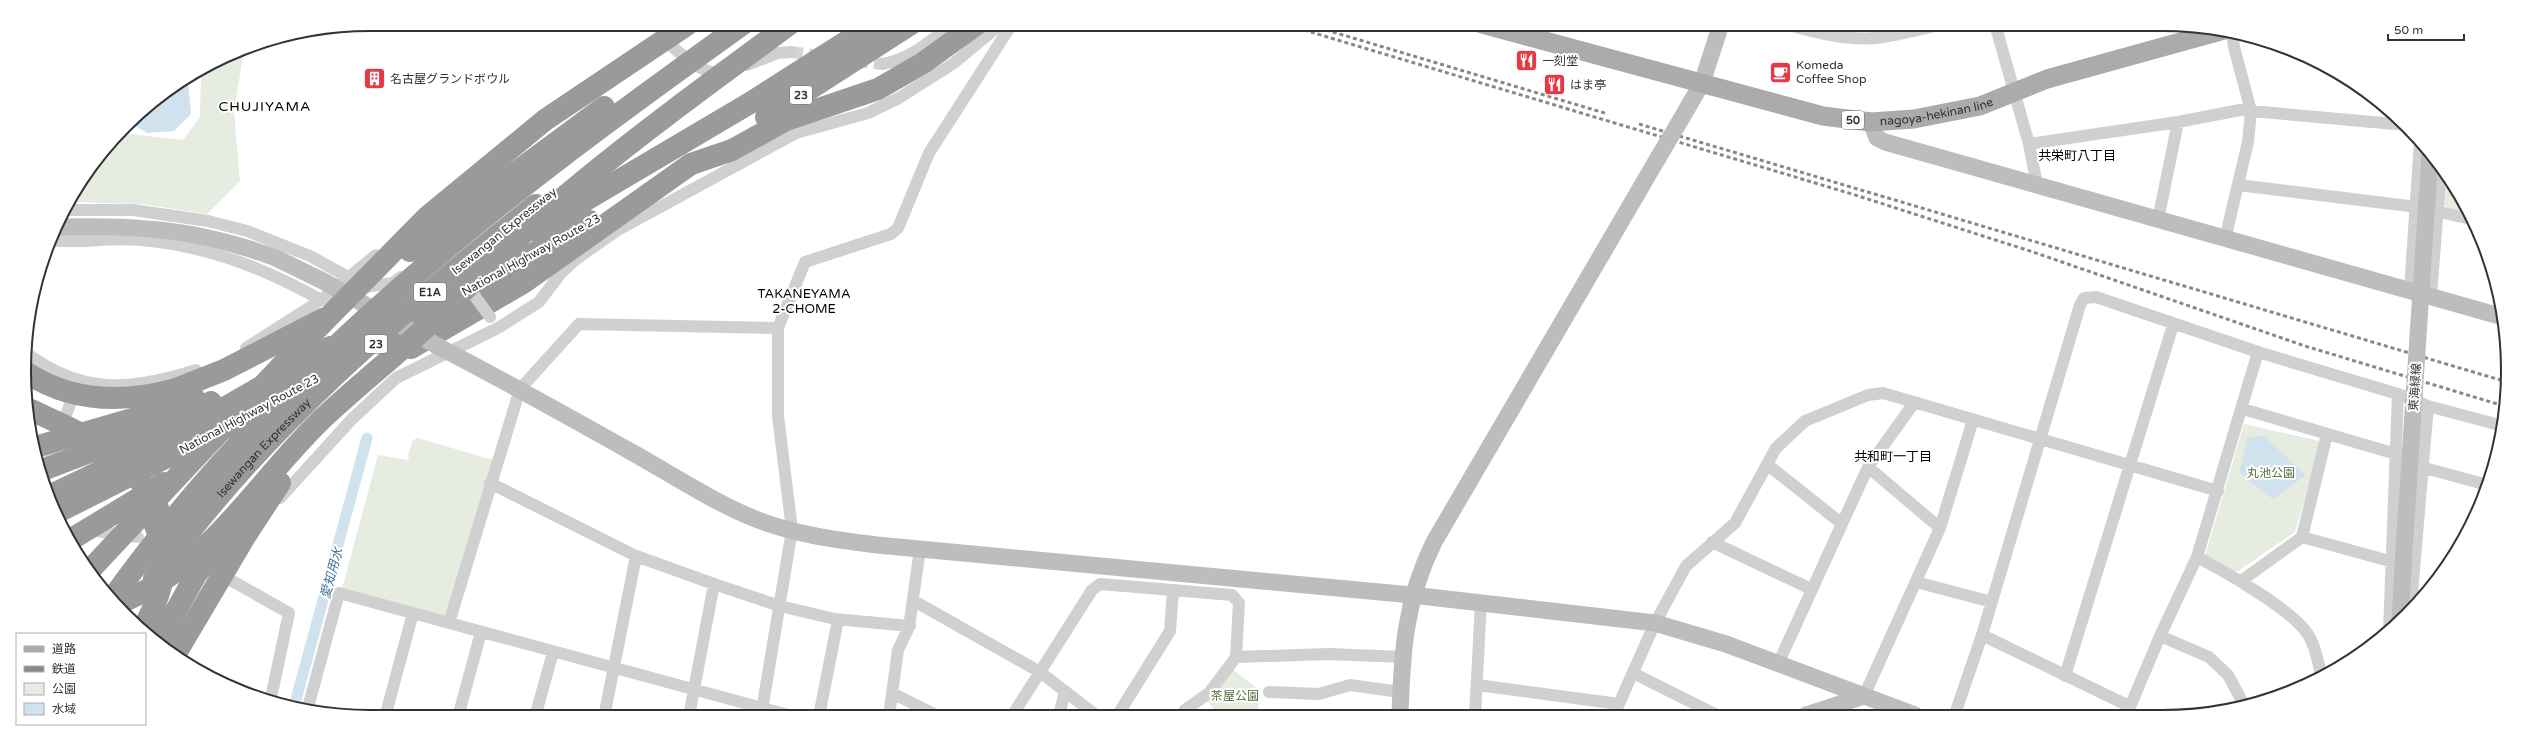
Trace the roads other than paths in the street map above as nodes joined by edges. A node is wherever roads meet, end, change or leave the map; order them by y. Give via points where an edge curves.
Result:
1 (678, 31) edge
2 (716, 31) edge
3 (734, 31) edge
4 (774, 31) edge
5 (781, 31) tunnel mouth
6 (844, 31) edge
7 (863, 31) edge
8 (900, 31) edge
9 (944, 31) edge
10 (967, 31) edge
11 (993, 31) edge
12 (1007, 31) edge
13 (1718, 31) edge
14 (1825, 31) edge
15 (1912, 31) edge
16 (1997, 31) edge
17 (1543, 32) edge
18 (2209, 34) edge
19 (2233, 39) edge
20 (791, 52) tunnel mouth
21 (882, 64) tunnel mouth
22 (904, 75) junction
23 (1702, 84) junction
24 (878, 89) junction
25 (2013, 91) junction
26 (899, 98) junction
27 (750, 103) junction
28 (555, 107) junction
29 (2251, 111) junction
30 (1871, 122) junction
31 (2178, 122) junction
32 (2395, 124) edge
33 (2029, 144) junction
34 (2420, 150) edge
35 (2429, 162) edge
36 (691, 164) junction
37 (2440, 177) edge
38 (2037, 185) junction
39 (2238, 185) junction
40 (2417, 207) junction
41 (71, 210) edge
42 (2438, 211) junction
43 (2465, 217) edge
44 (2158, 220) junction
45 (63, 226) edge
46 (2225, 238) junction
47 (57, 240) edge
48 (439, 247) junction
49 (350, 278) junction
50 (2410, 290) junction
51 (2431, 296) junction
52 (321, 300) junction
53 (347, 305) junction
54 (2496, 315) edge
55 (2173, 325) junction
56 (498, 328) junction
57 (778, 328) junction
58 (445, 350) junction
59 (2258, 352) junction
60 (32, 356) edge
61 (312, 357) junction
62 (31, 375) edge
63 (372, 375) junction
64 (79, 381) junction
65 (520, 390) junction
66 (2398, 394) junction
67 (277, 402) junction
68 (1914, 403) junction
69 (2428, 406) junction
70 (2243, 409) junction
71 (34, 411) edge
72 (1973, 420) junction
73 (2496, 424) edge
74 (37, 432) edge
75 (2327, 434) junction
76 (2040, 441) junction
77 (40, 446) edge
78 (2396, 454) junction
79 (45, 465) edge
80 (1768, 465) junction
81 (2130, 466) junction
82 (1868, 467) junction
83 (2421, 467) junction
84 (46, 469) edge
85 (490, 483) junction
86 (2482, 483) edge
87 (2218, 491) junction
88 (54, 493) edge
89 (188, 499) junction
90 (61, 510) edge
91 (154, 511) junction
92 (1841, 523) junction
93 (1940, 528) junction
94 (792, 530) junction
95 (78, 535) edge
96 (138, 537) dead end
97 (2302, 538) junction
98 (1712, 542) junction
99 (920, 549) junction
100 (636, 556) junction
101 (2197, 557) junction
102 (2393, 562) junction
103 (93, 566) edge
104 (229, 579) junction
105 (2241, 581) junction
106 (1916, 582) junction
107 (714, 584) junction
108 (110, 587) edge
109 (1811, 589) junction
110 (1173, 590) junction
111 (115, 594) edge
112 (1412, 595) junction
113 (2413, 598) edge
114 (914, 601) junction
115 (122, 602) edge
116 (1481, 602) junction
117 (1992, 602) junction
118 (780, 606) junction
119 (131, 612) edge
120 (2400, 612) edge
121 (413, 613) junction
122 (838, 620) junction
123 (2390, 622) edge
124 (449, 623) junction
125 (145, 624) edge
126 (1655, 624) junction
127 (910, 626) junction
128 (481, 632) junction
129 (1982, 635) junction
130 (2160, 636) junction
131 (161, 638) edge
132 (178, 650) edge
133 (553, 652) junction
134 (184, 654) edge
135 (1236, 657) junction
136 (1403, 657) junction
137 (1778, 664) junction
138 (614, 668) junction
139 (2320, 671) edge
140 (1040, 672) junction
141 (1633, 672) junction
142 (2065, 676) junction
143 (1477, 686) junction
144 (693, 688) junction
145 (1065, 691) junction
146 (1270, 692) dead end
147 (1400, 692) junction
148 (892, 693) junction
149 (272, 695) edge
150 (1864, 696) junction
151 (2241, 700) edge
152 (309, 704) edge
153 (387, 710) edge
154 (460, 710) edge
155 (537, 710) edge
156 (605, 710) edge
157 (689, 710) edge
158 (756, 710) edge
159 (762, 710) edge
160 (821, 710) edge
161 (890, 710) edge
162 (926, 710) edge
163 (1016, 710) edge
164 (1060, 710) edge
165 (1089, 710) edge
166 (1121, 710) edge
167 (1185, 710) edge
168 (1400, 710) edge
169 (1475, 710) edge
170 (1617, 710) edge
171 (1707, 710) edge
172 (1821, 710) edge
173 (1904, 710) edge
174 (1956, 710) edge
175 (2128, 710) edge

1 - 103 highway, bridge via 545,120 427,217 304,342
2 - 53 highway, bridge via 602,109 430,234
3 - 89 highway, Isewangan Expressway / E1A, bridge via 595,132 406,282 294,384 250,428
4 - 119 highway, Isewangan Expressway / E1A, bridge via 696,84 561,185 484,246 335,375 245,468 190,533
5 - 63 highway, bridge via 573,189
6 - 27 highway
7 - 27 highway, National Highway Route 23 / 23
8 - 36 highway, National Highway Route 23 / 23
9 - 21 street via 916,52
10 - 22 highway
11 - 26 street via 954,63
12 - 57 street via 929,152 898,228 891,234 805,262
13 - 23 street
14 - 15 street via 1850,37 1882,38
16 - 25 street
17 - 23 main road, nagoya-hekinan line / 50
18 - 25 main road, nagoya-hekinan line / 50
19 - 29 street
20 - 28 street via 778,52 725,74 709,73 696,66 657,35
22 - 24 highway
22 - 26 highway
23 - 30 main road, nagoya-hekinan line / 50 via 1823,116
23 - 112 street, bridge via 1434,542 1420,570
24 - 26 street
24 - 36 highway via 786,120 732,150
25 - 30 main road, nagoya-hekinan line / 50 via 1980,106 1914,119
25 - 33 street
26 - 56 street via 868,113 796,133 616,231 575,260 561,273 539,302
27 - 61 highway, National Highway Route 23 / 23 via 419,298
28 - 48 street via 549,142 530,173 498,202
28 - 49 street via 458,184
29 - 31 street via 2240,110
29 - 32 street
29 - 39 street via 2248,142
30 - 38 street via 1877,138 1885,142
31 - 33 street
31 - 44 street
33 - 38 street
34 - 40 street
35 - 120 street, 東海緑線, bridge
36 - 67 highway, National Highway Route 23 / 23 via 424,315
36 - 131 highway via 523,283 378,368 343,392 309,424 291,456 240,524 197,573
37 - 42 street
38 - 44 street
39 - 40 street
39 - 46 street
40 - 42 street
40 - 50 street
41 - 49 street via 133,210 208,221 281,243
42 - 43 street
42 - 51 street
44 - 46 street
45 - 58 street, bridge via 136,226 182,231 235,242 276,258 325,282
46 - 50 street
47 - 52 street via 140,240 213,252 273,274
48 - 49 street via 393,283 366,287
48 - 56 street, bridge
49 - 52 street
50 - 51 street
51 - 54 street
52 - 64 street via 247,347 202,368 164,381 133,386
53 - 62 highway, bridge via 224,370 157,394 119,399 85,396 51,386
53 - 77 highway, bridge via 262,364 221,387 139,417
55 - 59 street
55 - 76 street via 2096,297 2084,298
55 - 81 street
56 - 58 street
57 - 65 street via 579,324
57 - 94 street via 778,416
58 - 65 street
58 - 104 street via 396,378 352,419 278,500
59 - 66 street
59 - 70 street
60 - 64 street via 60,374
61 - 84 highway via 145,431
61 - 88 highway, National Highway Route 23 / 23 via 181,433
63 - 115 highway, bridge via 299,443 209,545 154,586
63 - 132 highway, bridge via 317,436 268,500
64 - 79 street
65 - 85 street
65 - 94 street via 708,496 754,518
66 - 69 street
66 - 78 street
67 - 90 highway, National Highway Route 23 / 23
67 - 95 highway via 168,480
68 - 72 street
68 - 80 street via 1883,393 1868,395 1805,421 1776,448
68 - 82 street
69 - 73 street
69 - 83 street
70 - 75 street
70 - 87 street
71 - 91 highway, bridge via 78,431 107,448 130,469
72 - 76 street
72 - 93 street
74 - 91 highway, bridge via 108,465
75 - 78 street
75 - 97 street
76 - 81 street
76 - 117 street
78 - 102 street
80 - 92 street
80 - 98 street via 1735,523
81 - 87 street
81 - 142 street
82 - 92 street
82 - 93 street
83 - 86 street
83 - 113 street
85 - 100 street
85 - 124 street
87 - 101 street
89 - 108 highway, bridge via 138,550
89 - 111 highway, Isewangan Expressway / E1A, bridge
91 - 125 highway via 164,525 165,555 159,590
92 - 109 street
93 - 106 street
94 - 99 street via 838,540
94 - 118 street
95 - 96 street
97 - 102 street
97 - 105 street
98 - 109 street
98 - 126 street via 1686,566
99 - 112 street
99 - 114 street
100 - 107 street
100 - 138 street
101 - 105 street
101 - 130 street
102 - 123 street
104 - 134 street
104 - 149 street via 289,614
105 - 139 street via 2298,623 2309,636
106 - 117 street
106 - 150 street
107 - 118 street
107 - 144 street
109 - 137 street
110 - 135 street via 1232,595 1239,603
110 - 140 street via 1100,584 1092,590
110 - 166 street via 1170,631
112 - 116 street
112 - 136 street via 1406,622
114 - 127 street
114 - 140 street
116 - 126 street
116 - 143 street
117 - 129 street
118 - 122 street
118 - 159 street
121 - 124 street
121 - 152 street via 339,593
121 - 153 street
122 - 127 street
122 - 160 street
124 - 128 street
126 - 137 street via 1726,644
126 - 141 street
127 - 148 street via 898,650
128 - 133 street
128 - 154 street
129 - 142 street
129 - 174 street
130 - 151 street via 2209,657 2228,675
130 - 175 street
133 - 138 street
133 - 155 street
135 - 136 street via 1329,654
135 - 167 street via 1209,693
136 - 147 street
137 - 150 street
138 - 144 street
138 - 156 street
140 - 145 street
140 - 163 street
141 - 170 street
141 - 171 street
142 - 175 street
143 - 169 street
143 - 170 street
144 - 157 street
144 - 158 street
145 - 164 street
145 - 165 street
146 - 147 street via 1319,694 1350,685
147 - 168 street
148 - 161 street
148 - 162 street
150 - 172 street
150 - 173 street

